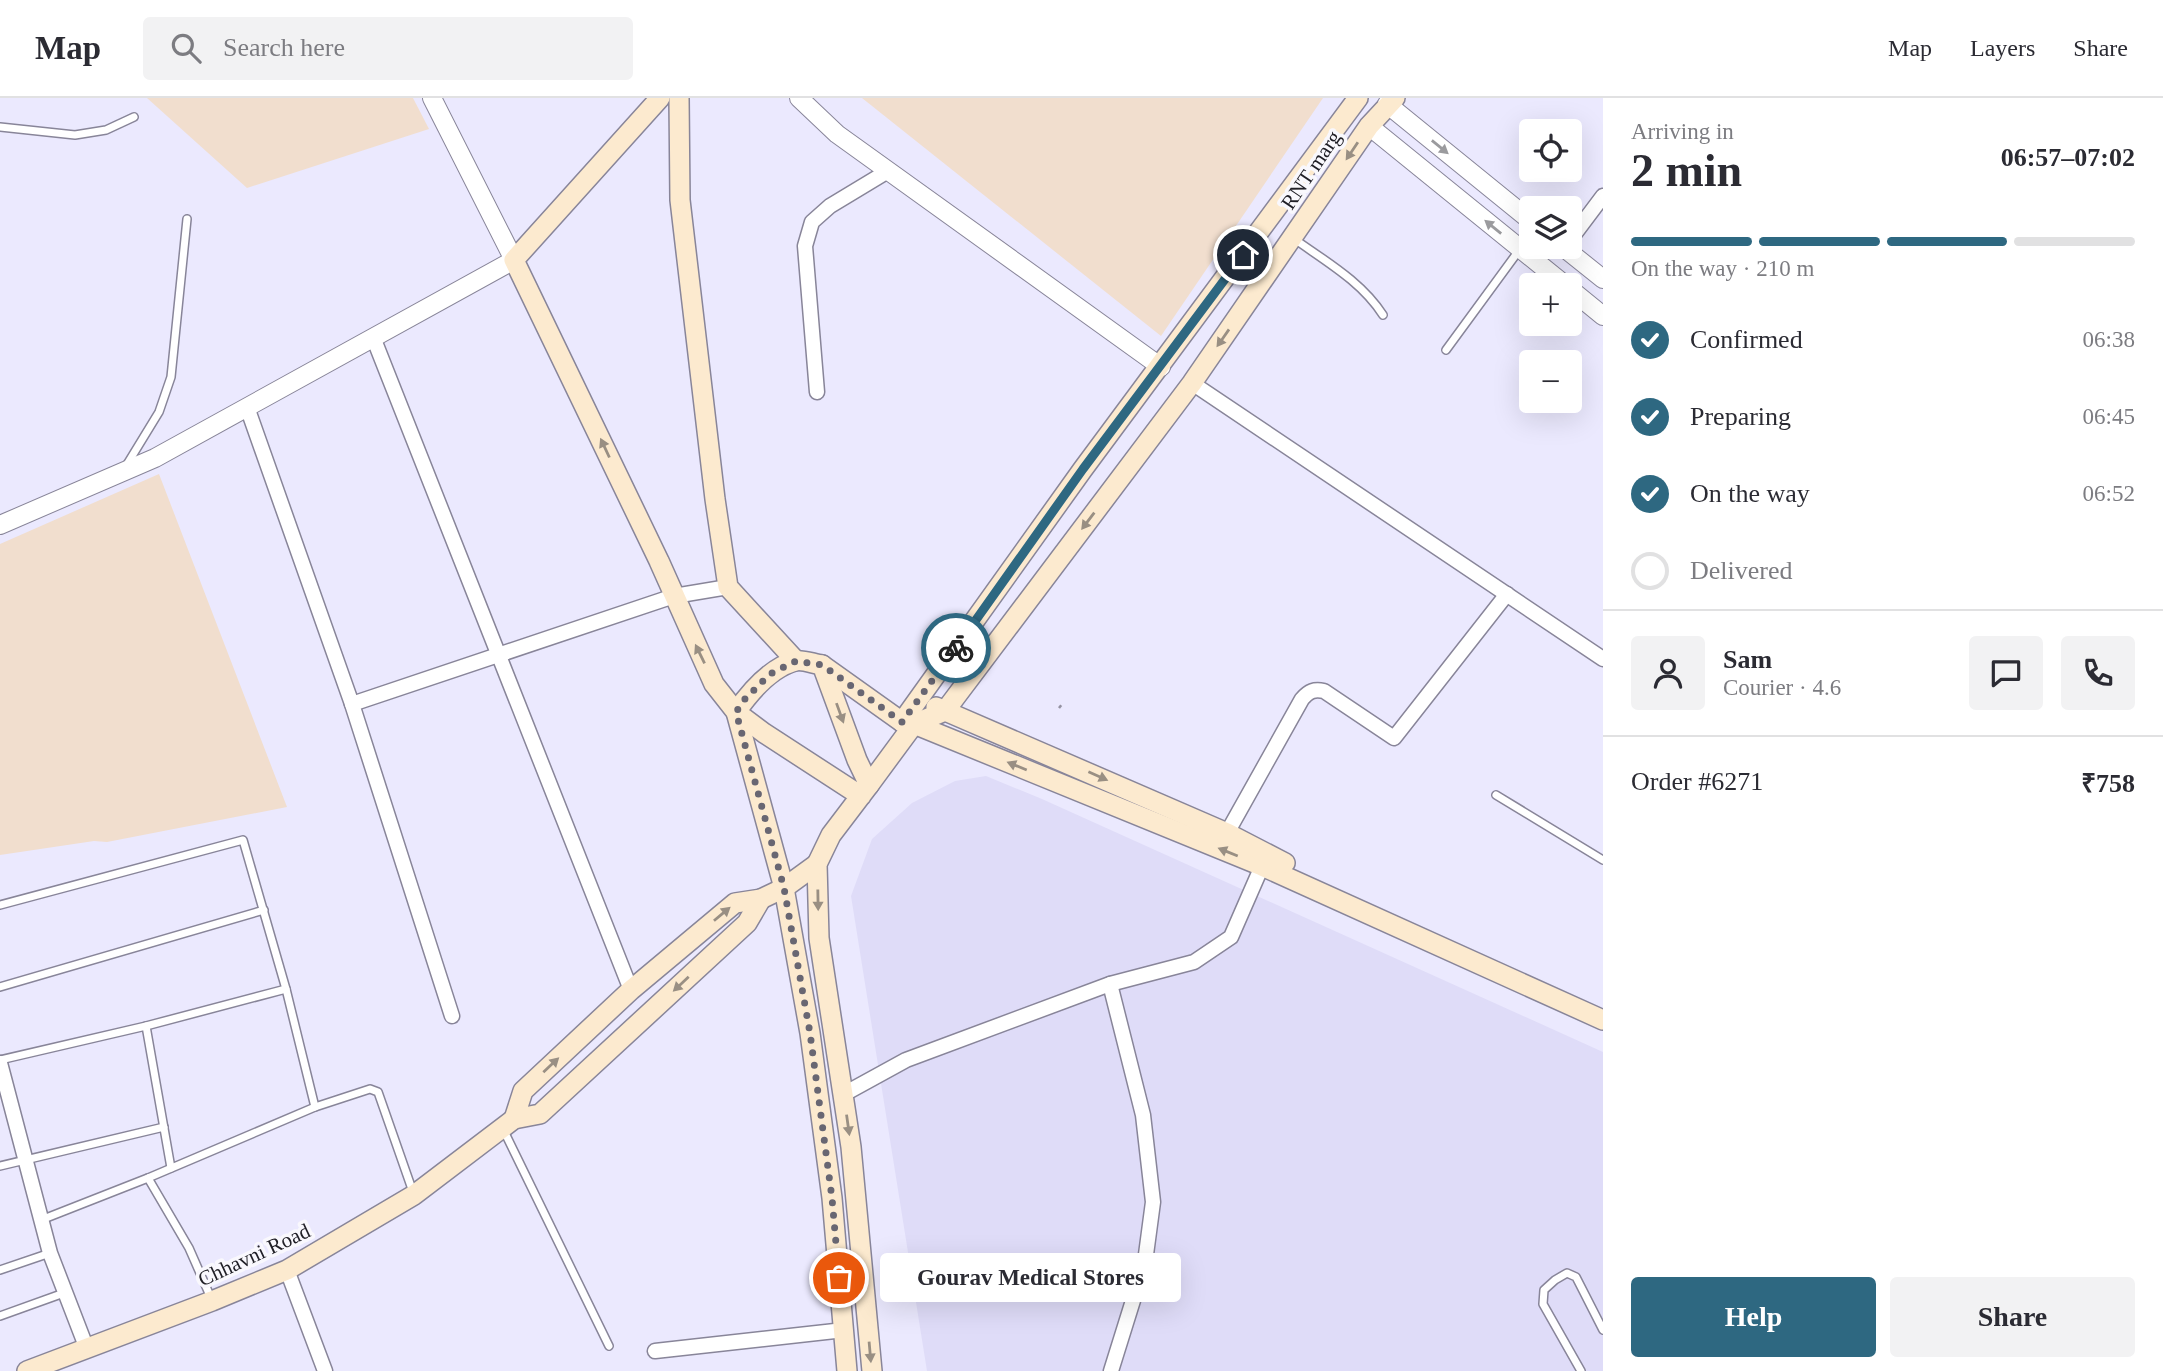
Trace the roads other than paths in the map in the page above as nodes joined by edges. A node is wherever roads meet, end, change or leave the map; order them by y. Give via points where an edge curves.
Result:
1 (432, 98) edge
2 (660, 98) edge
3 (679, 98) edge
4 (799, 98) edge
5 (1358, 98) edge
6 (1394, 105) edge
7 (134, 117) dead end
8 (0, 127) edge
9 (1376, 131) junction
10 (888, 171) junction
11 (1603, 196) edge
12 (1519, 211) edge
13 (187, 219) dead end
14 (1582, 224) edge
15 (1292, 238) junction
16 (1519, 248) edge
17 (1519, 250) edge
18 (1532, 259) edge
19 (1579, 259) edge
20 (514, 260) junction
21 (1550, 273) edge
22 (1603, 279) edge
23 (1582, 299) edge
24 (1383, 315) dead end
25 (1603, 316) edge
26 (373, 337) junction
27 (1446, 349) dead end
28 (1161, 367) junction
29 (1192, 383) junction
30 (817, 391) dead end
31 (247, 407) junction
32 (122, 472) junction
33 (0, 525) edge
34 (728, 587) junction
35 (1507, 594) junction
36 (674, 596) junction
37 (1601, 654) edge
38 (500, 655) junction
39 (796, 661) junction
40 (822, 665) junction
41 (919, 700) junction
42 (352, 704) junction
43 (945, 711) junction
44 (736, 712) junction
45 (908, 723) junction
46 (865, 791) junction
47 (1496, 795) dead end
48 (1227, 833) junction
49 (1603, 860) edge
50 (817, 863) junction
51 (1262, 866) junction
52 (784, 888) junction
53 (761, 900) junction
54 (0, 905) edge
55 (264, 910) junction
56 (1110, 984) junction
57 (0, 987) edge
58 (286, 989) junction
59 (631, 990) junction
60 (1603, 1008) edge
61 (452, 1016) dead end
62 (1603, 1020) edge
63 (146, 1026) junction
64 (0, 1062) edge
65 (844, 1094) junction
66 (315, 1107) junction
67 (509, 1124) junction
68 (164, 1127) junction
69 (25, 1159) junction
70 (0, 1166) edge
71 (171, 1168) junction
72 (148, 1178) junction
73 (414, 1195) junction
74 (41, 1220) junction
75 (50, 1253) junction
76 (0, 1270) edge
77 (287, 1270) junction
78 (64, 1293) junction
79 (212, 1301) junction
80 (0, 1316) edge
81 (844, 1330) junction
82 (1603, 1330) edge
83 (609, 1346) dead end
84 (87, 1349) junction
85 (655, 1351) dead end
86 (27, 1371) edge
87 (325, 1371) edge
88 (847, 1371) edge
89 (872, 1371) edge
90 (1111, 1371) edge
91 (1581, 1371) edge

1 - 20 street
2 - 20 main road
3 - 34 main road via 680,200
4 - 10 street via 836,134
5 - 28 main road, RNT marg
6 - 9 main road, RNT marg
6 -> 12 street
7 - 8 lane via 106,130 75,135
9 -> 15 main road, RNT marg
16 -> 9 street
10 - 28 street
10 - 30 street via 830,206 813,222 805,246
11 - 14 street
13 - 32 lane via 171,377 159,412
15 - 24 lane via 1360,286
15 -> 29 main road, RNT marg
17 - 27 lane
18 - 21 street
19 - 22 street
20 - 26 street
36 -> 20 main road
23 - 25 street
26 - 31 street
26 - 38 street
28 - 41 main road, RNT marg
29 - 35 street
29 -> 43 main road, RNT marg
31 - 32 street
31 - 42 street
32 - 33 street
34 - 36 street
34 - 39 main road
35 - 37 street
35 - 48 street via 1394,738 1324,691 1308,692
36 - 38 street
44 -> 36 main road via 715,684
38 - 42 street
38 - 59 street
39 - 40 main road
39 - 44 main road via 770,674
40 - 45 main road
40 -> 46 main road
41 - 43 main road
41 - 45 main road, RNT marg
42 - 61 street
43 - 45 main road
43 -> 48 main road
44 - 46 main road
44 - 52 main road
45 - 46 main road, RNT marg
51 -> 45 main road
46 - 50 main road, RNT marg via 831,835
47 - 49 lane
48 - 60 main road via 1326,883
50 - 52 main road
50 -> 65 main road via 819,938
51 - 56 street via 1231,937 1194,962
51 - 62 main road
52 - 53 main road
52 - 81 main road via 810,1033
59 -> 53 main road via 735,903
53 -> 67 main road via 747,923 540,1114
54 - 55 lane via 243,841
55 - 57 lane
55 - 58 lane
56 - 65 street via 905,1060
56 - 90 street via 1143,1115 1153,1202 1145,1262
58 - 63 lane
58 - 66 lane
67 -> 59 main road via 523,1091
63 - 64 lane
63 - 68 lane
64 - 69 street
65 -> 89 main road
66 - 71 lane
66 - 73 lane via 370,1089 378,1092
67 - 73 main road, Chhavni Road
67 - 83 lane
68 - 69 lane
68 - 71 lane
69 - 70 lane
69 - 74 street
71 - 72 lane
72 - 74 lane
72 - 79 lane via 189,1248
73 - 77 main road, Chhavni Road
74 - 75 street
75 - 76 lane
75 - 78 street
77 - 79 main road, Chhavni Road
77 - 87 street
78 - 80 lane
78 - 84 street
79 - 84 main road, Chhavni Road
81 - 85 street
81 - 88 main road
82 - 91 lane via 1576,1278 1567,1273 1544,1290 1543,1304
84 - 86 main road, Chhavni Road

